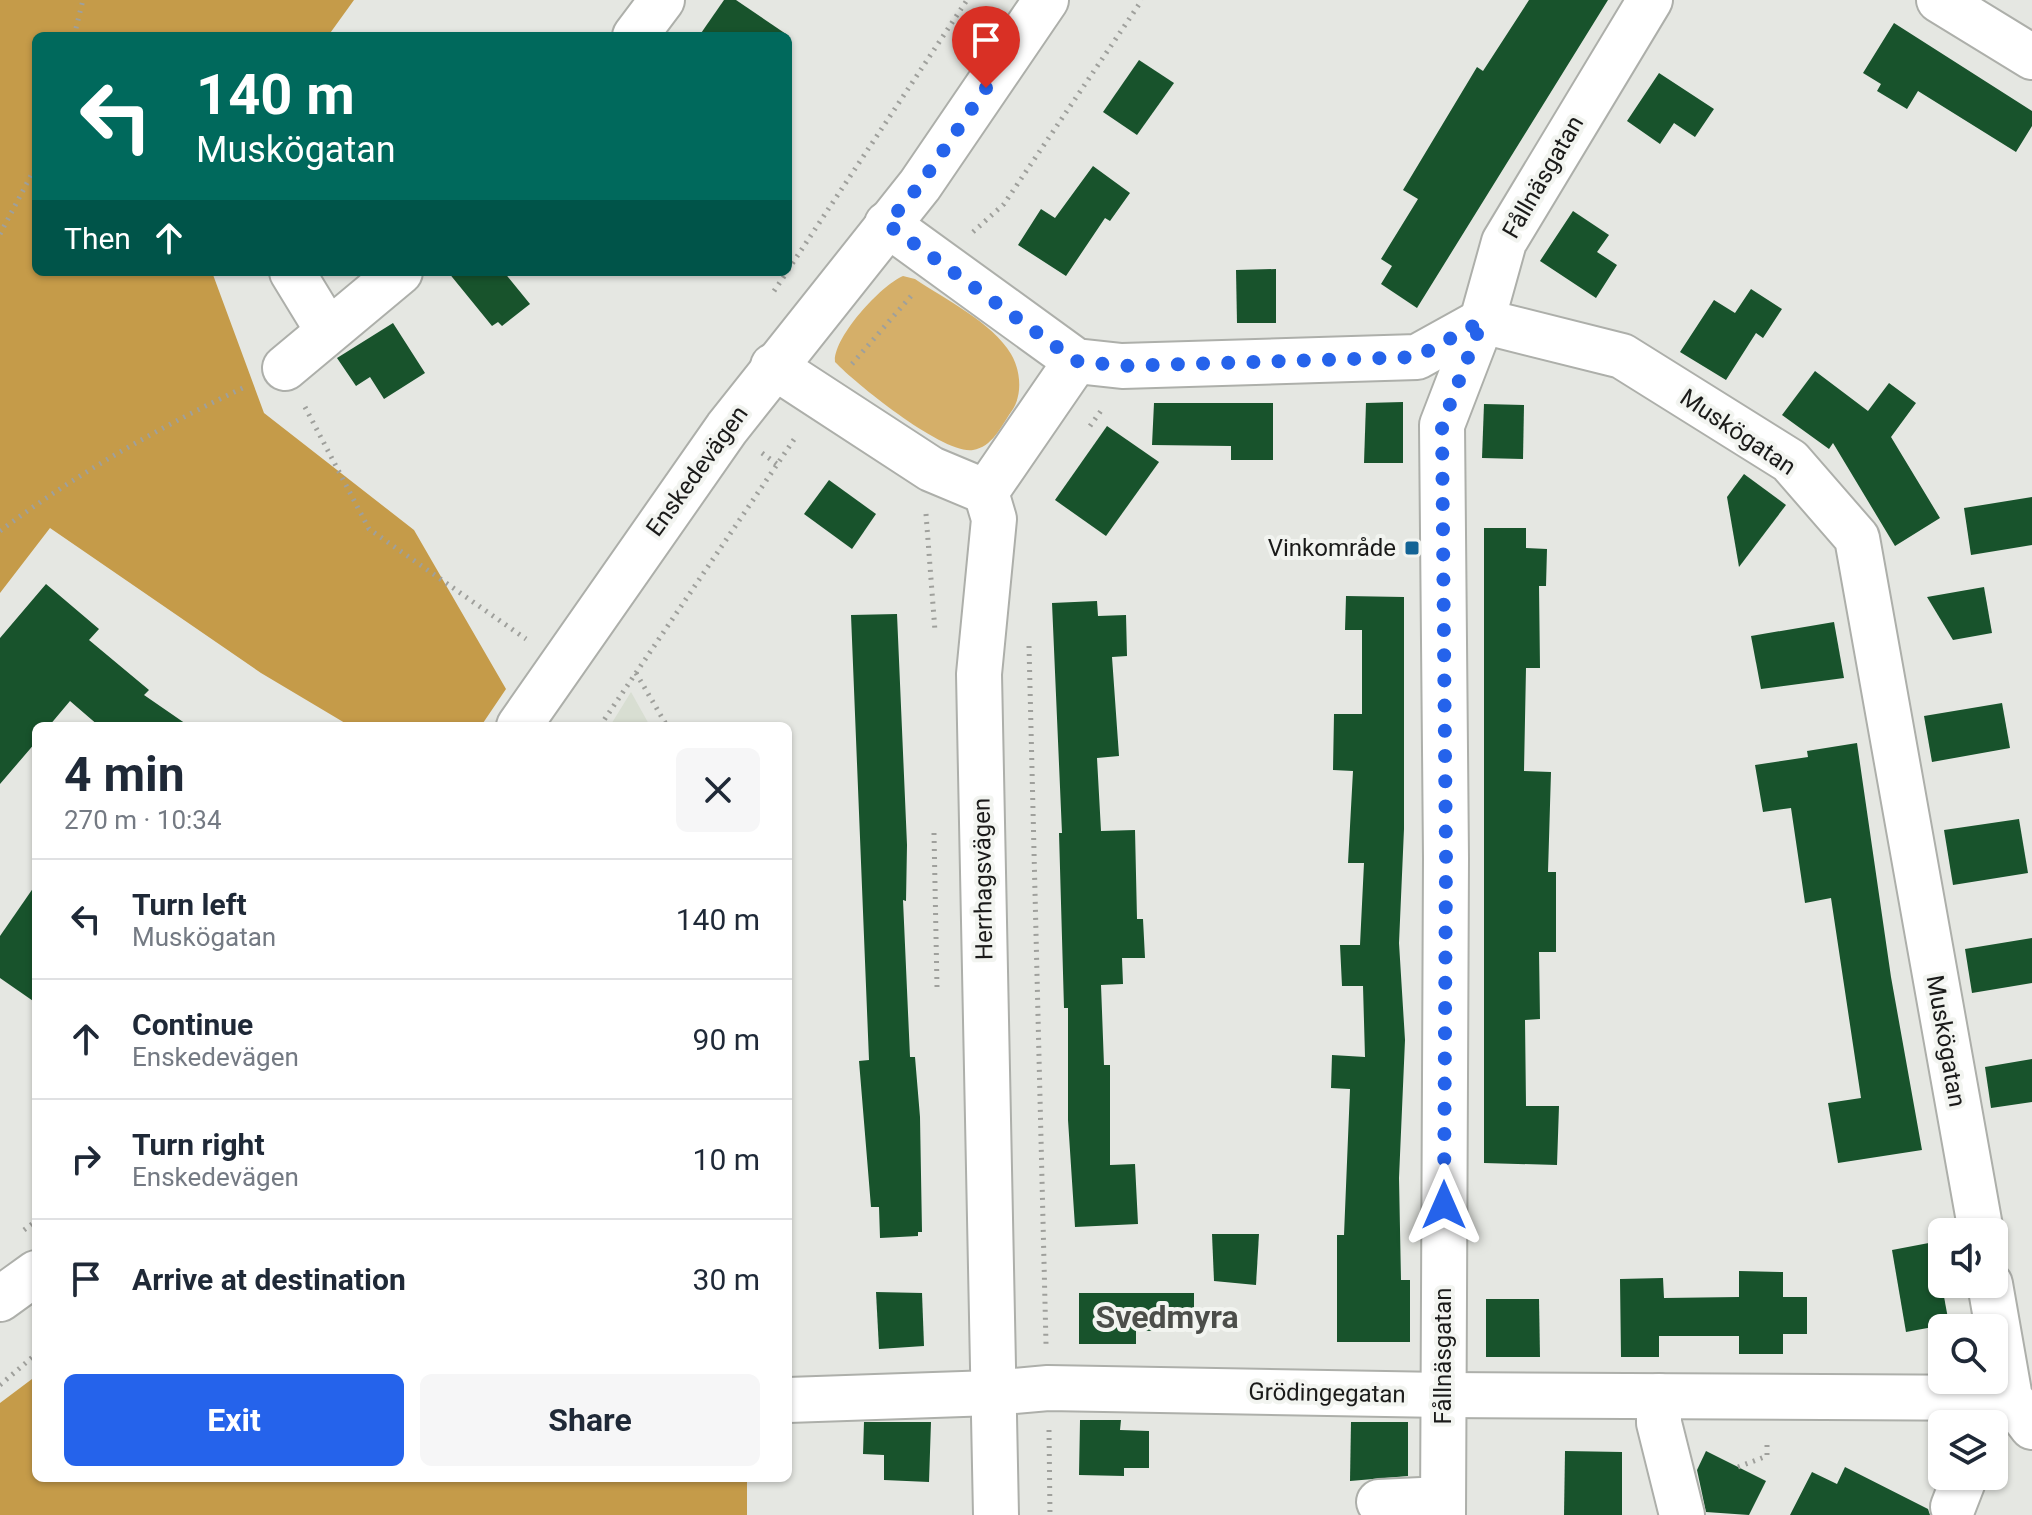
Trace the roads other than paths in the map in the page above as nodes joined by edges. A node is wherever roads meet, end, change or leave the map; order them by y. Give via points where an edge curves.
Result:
1 (662, 0) edge
2 (1046, 0) edge
3 (1650, 0) edge
4 (1939, 0) edge
5 (638, 32) edge
6 (2032, 57) edge
7 (887, 224) junction
8 (294, 276) edge
9 (395, 276) edge
10 (1482, 321) junction
11 (328, 331) junction
12 (1076, 361) junction
13 (773, 366) junction
14 (285, 368) road end
15 (986, 492) junction
16 (522, 722) edge
17 (1978, 1218) edge
18 (32, 1276) edge
19 (1991, 1298) edge
20 (0, 1299) edge
21 (992, 1393) junction
22 (1443, 1395) junction
23 (1659, 1396) junction
24 (792, 1400) edge
25 (1977, 1410) edge
26 (2000, 1410) edge
27 (1379, 1502) dead end
28 (1443, 1507) edge
29 (996, 1515) edge
30 (1682, 1515) edge

1 - 5 street
2 - 7 street, Enskedevägen via 920,185
3 - 10 street, Fållnäsgatan via 1504,242
4 - 6 street
7 - 12 street
7 - 13 street, Enskedevägen
8 - 11 street
9 - 11 street
10 - 12 street via 1417,357 1122,366
10 - 17 street, Muskögatan via 1622,356 1790,461 1857,538
10 - 22 street, Fållnäsgatan via 1442,425
11 - 14 street
12 - 15 street
13 - 15 street via 931,469
13 - 16 street, Enskedevägen
15 - 21 street, Herrhagsvägen via 994,519 979,674
18 - 20 street
19 - 26 street
21 - 22 street, Grödingegatan via 1048,1388
21 - 24 street, Grödingegatan
21 - 29 street, Herrhagsvägen
22 - 23 street, Grödingegatan
22 - 28 street, Fållnäsgatan
23 - 25 street, Grödingegatan
23 - 30 street via 1659,1423
27 - 28 street

